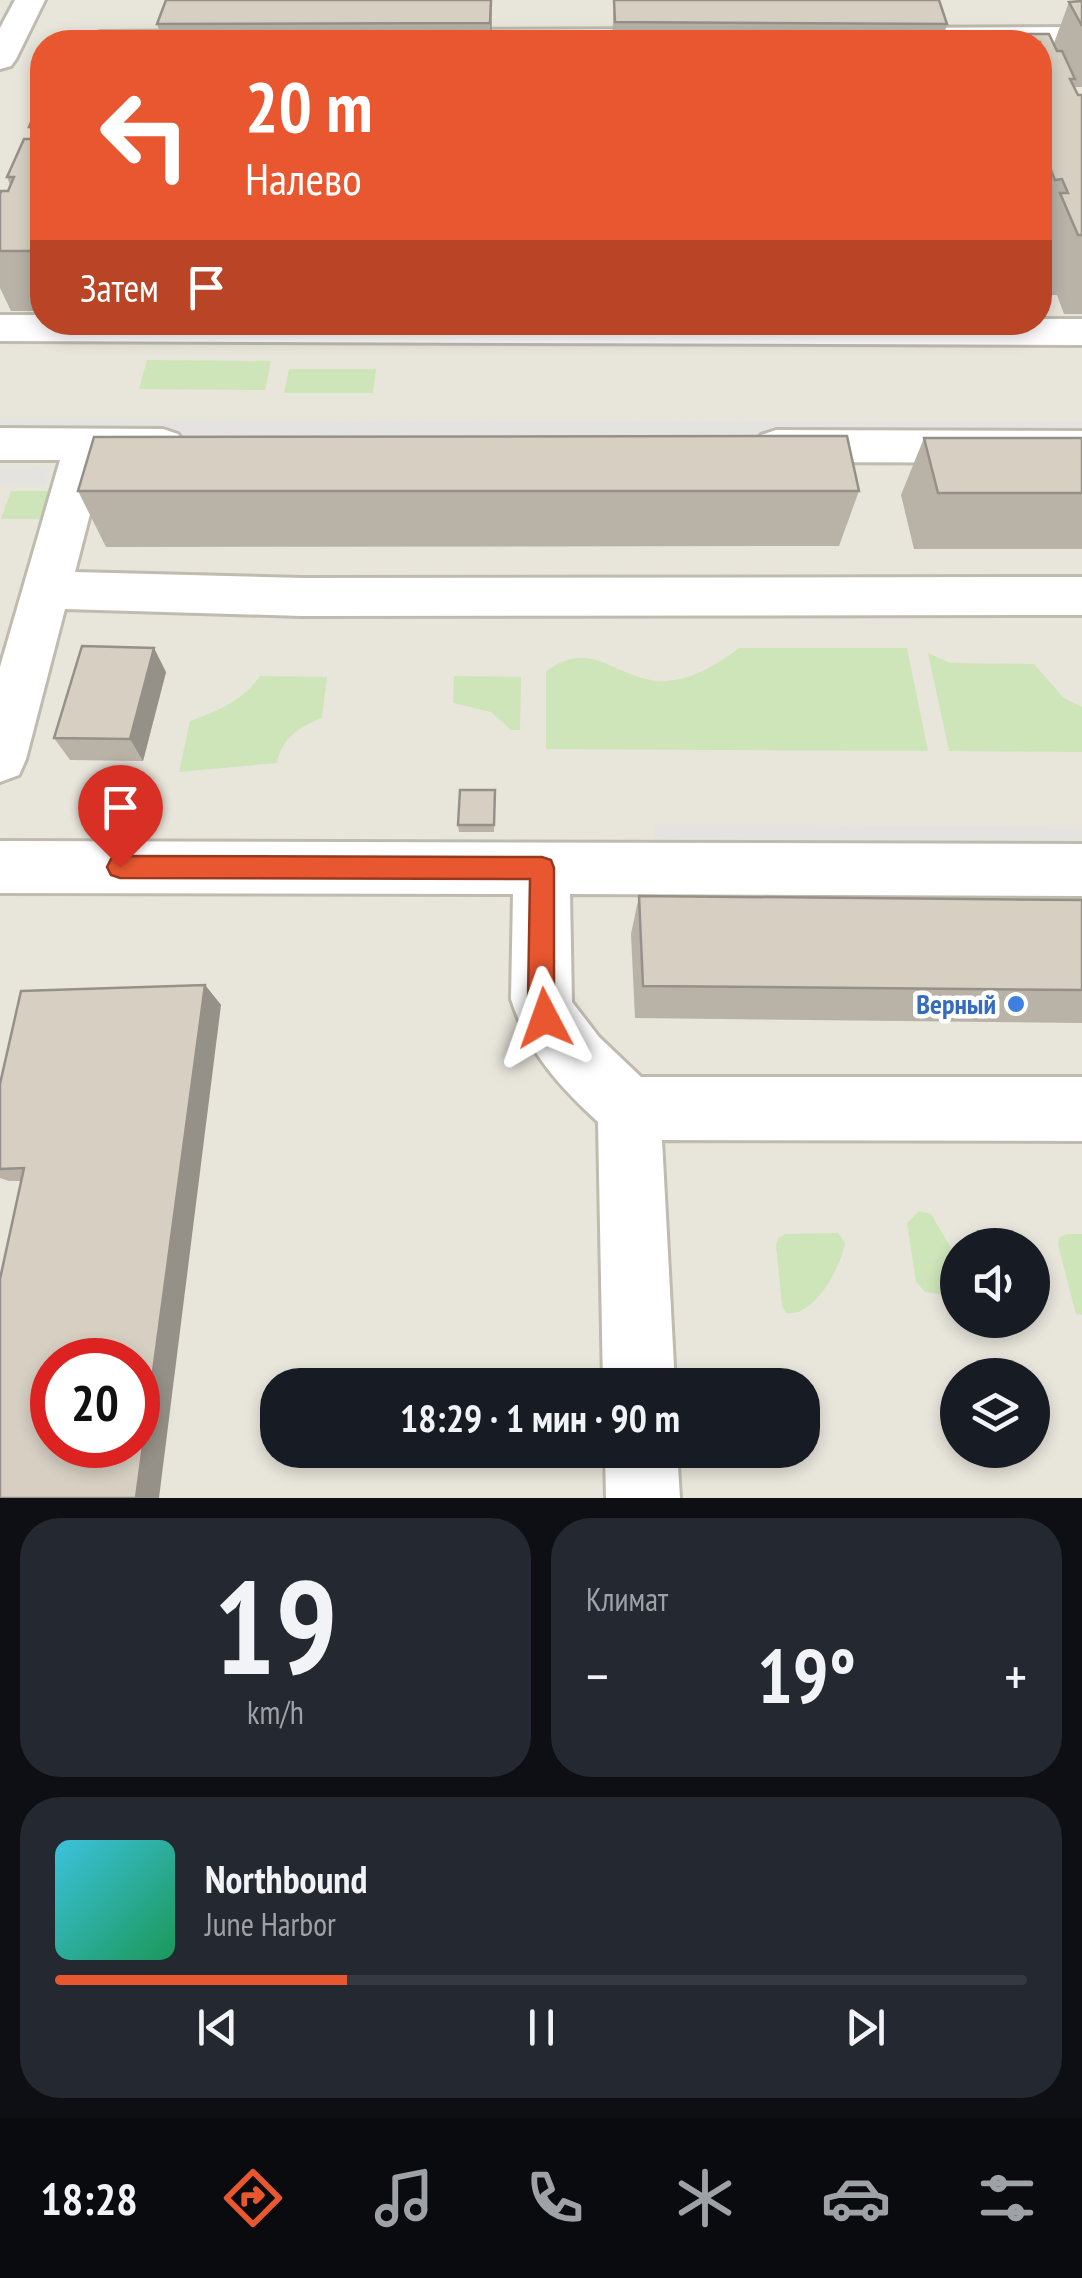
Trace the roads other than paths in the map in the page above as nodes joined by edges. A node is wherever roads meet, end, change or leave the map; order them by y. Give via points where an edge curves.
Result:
1 (30, 0) edge
2 (666, 0) edge
3 (219, 14) edge
4 (204, 30) edge
5 (664, 30) edge
6 (872, 30) edge
7 (977, 30) edge
8 (1052, 34) edge
9 (1082, 36) edge
10 (30, 46) edge
11 (4, 51) edge
12 (30, 327) edge
13 (0, 328) edge
14 (1052, 329) edge
15 (1082, 332) edge
16 (0, 444) edge
17 (86, 444) junction
18 (198, 445) edge
19 (740, 446) edge
20 (1082, 446) edge
21 (46, 590) junction
22 (1082, 596) edge
23 (0, 759) edge
24 (0, 868) edge
25 (542, 868) junction
26 (1082, 870) edge
27 (629, 1108) junction
28 (1082, 1109) edge
29 (637, 1368) edge
30 (642, 1468) edge
31 (643, 1498) edge

1 - 11 street
2 - 5 street
3 - 4 street
6 - 7 street
8 - 9 street
10 - 11 street
12 - 13 street
14 - 15 street
16 - 17 street
17 - 18 street
17 - 21 street
19 - 20 street
21 - 22 street via 302,597
21 - 23 street
24 - 25 street
25 - 26 street
25 - 27 street via 545,1018
27 - 28 street
27 - 29 street
30 - 31 street

